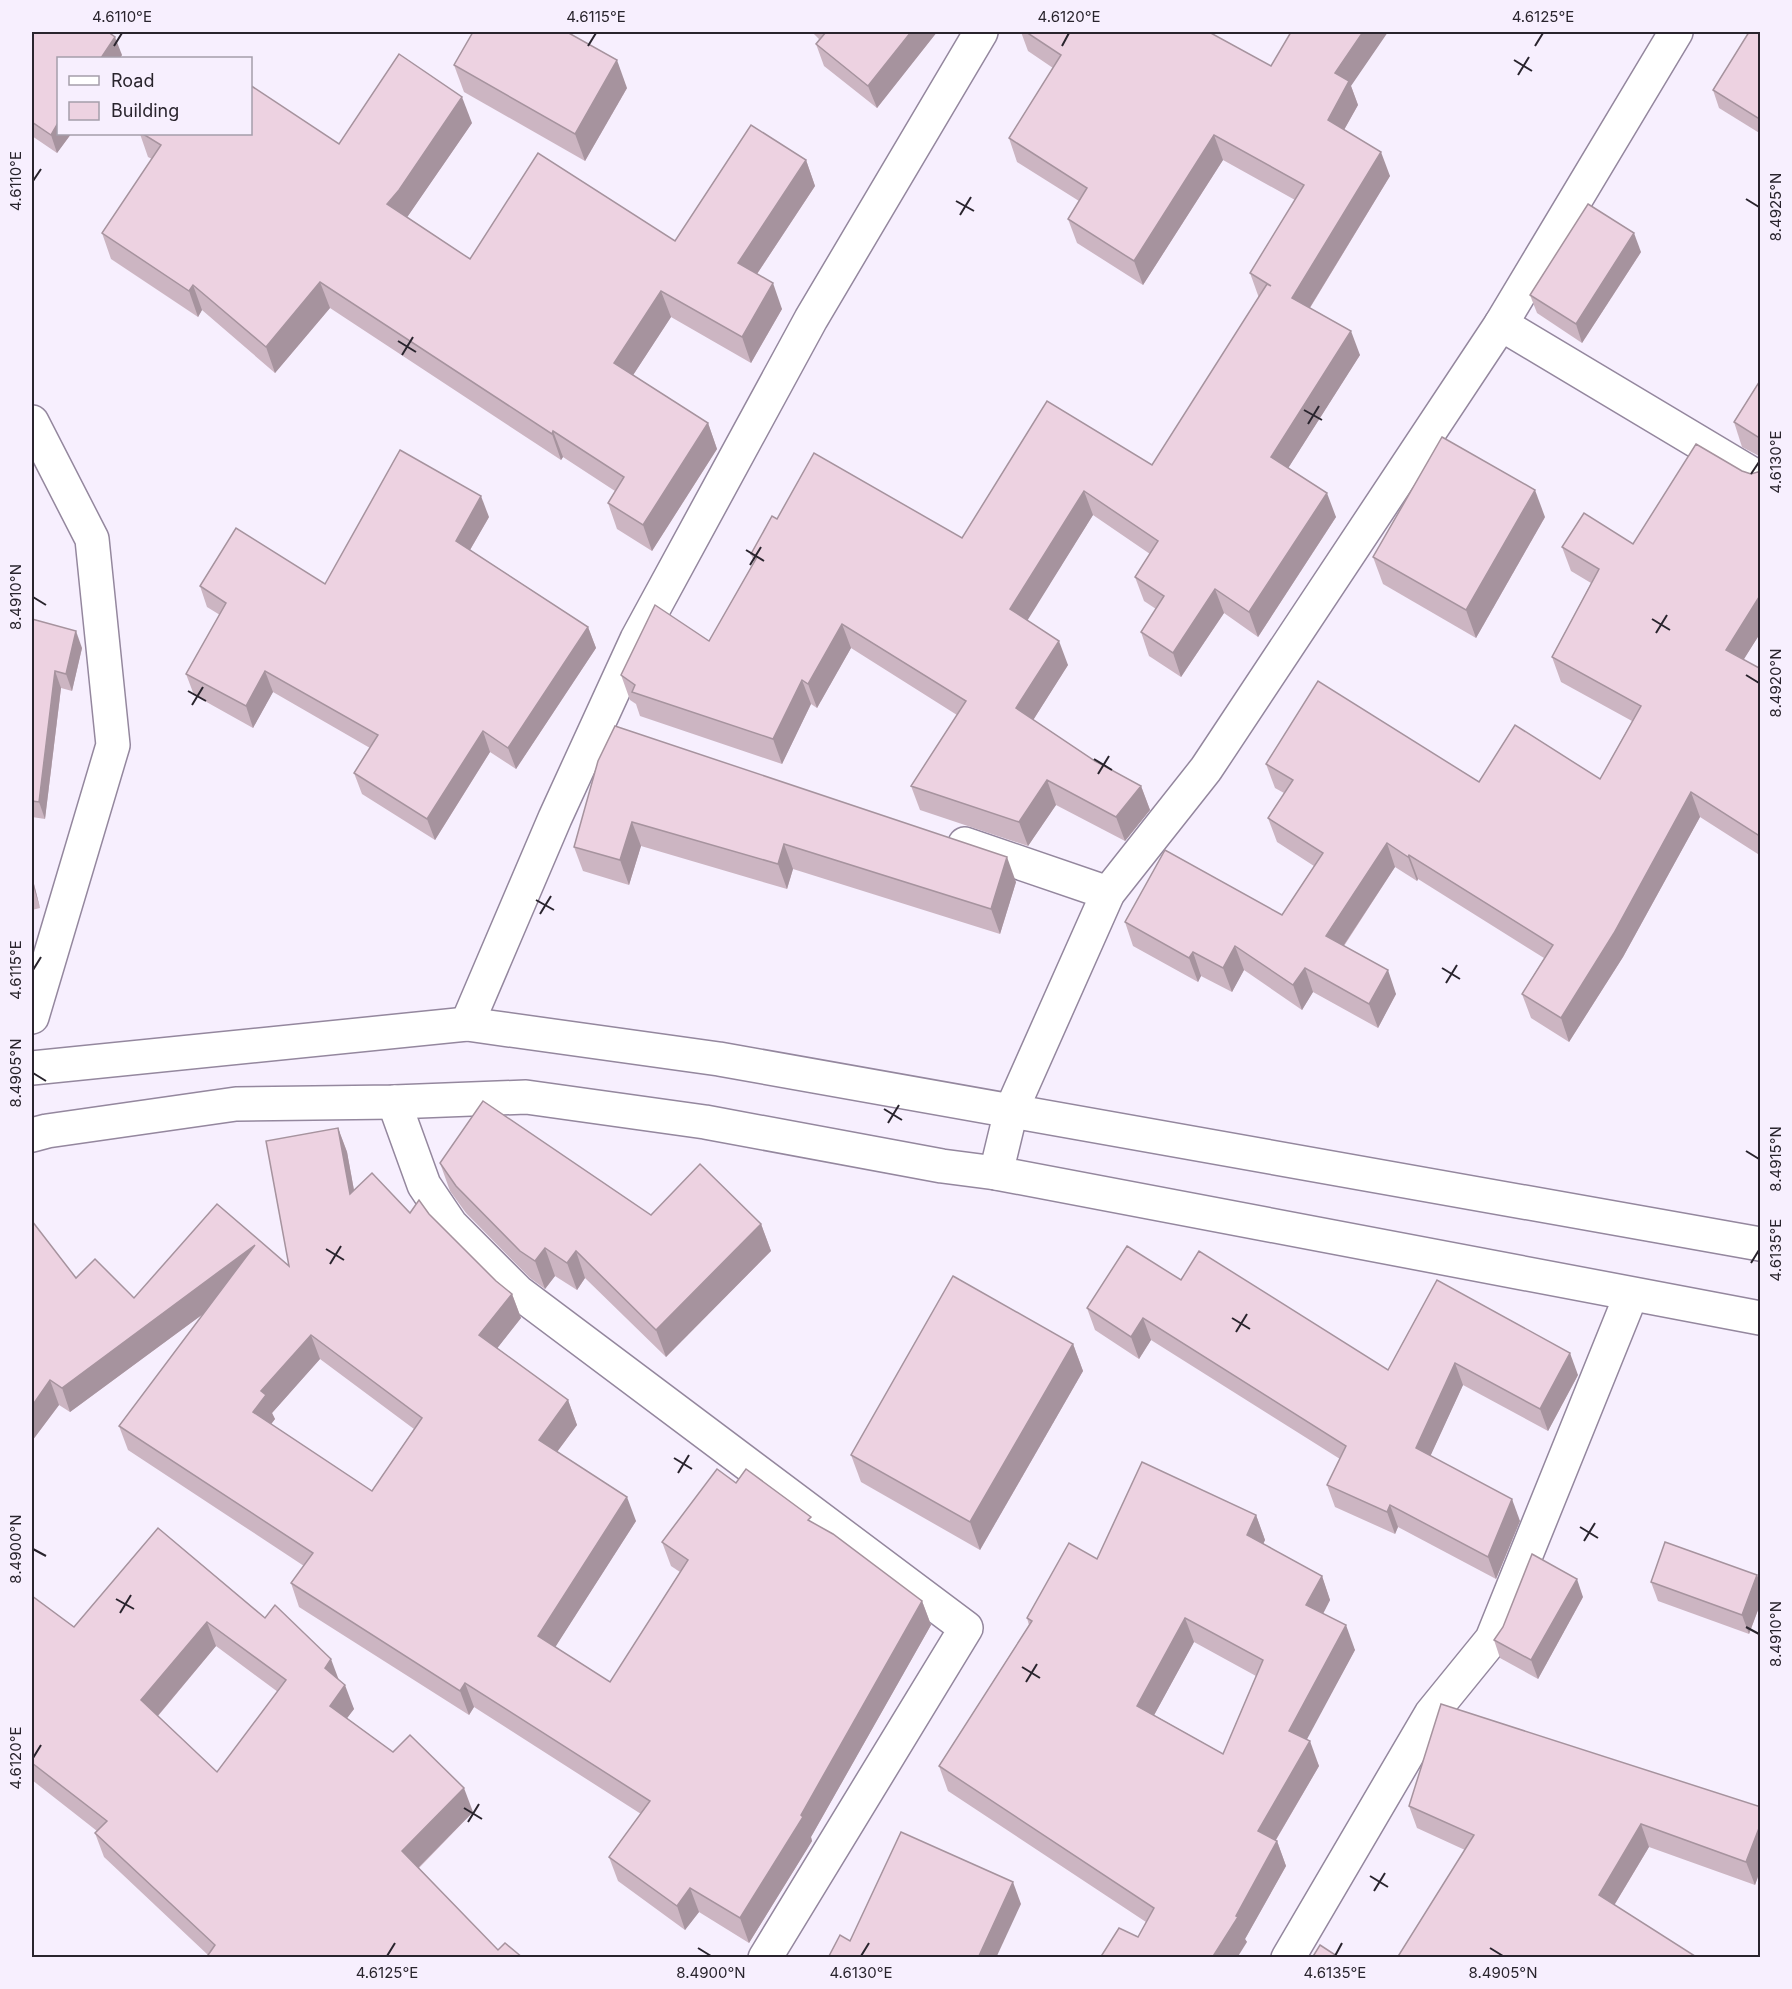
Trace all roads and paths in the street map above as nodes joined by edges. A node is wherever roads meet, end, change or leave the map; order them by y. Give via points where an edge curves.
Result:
1 (981, 32) edge
2 (1676, 32) edge
3 (1501, 324) junction
4 (32, 422) edge
5 (1761, 479) edge
6 (937, 835) edge
7 (1108, 893) junction
8 (32, 1017) edge
9 (467, 1024) junction
10 (32, 1068) edge
11 (394, 1102) junction
12 (1011, 1111) junction
13 (32, 1135) edge
14 (996, 1173) junction
15 (1761, 1244) edge
16 (1631, 1295) junction
17 (1761, 1318) edge
18 (765, 1958) edge
19 (1288, 1958) edge

1 - 9 street via 811,319 637,639 610,726 555,818
2 - 3 street
3 - 5 street
3 - 7 street via 1206,770
4 - 8 street via 92,539 113,745
6 - 7 street
7 - 12 street
9 - 10 street
9 - 12 street via 719,1059
11 - 13 street via 237,1104
11 - 14 street via 526,1097 705,1122
11 - 18 street via 424,1185 451,1225 518,1292 966,1628
12 - 14 street
12 - 15 street
14 - 16 street
16 - 17 street
16 - 19 street via 1492,1639 1431,1714

